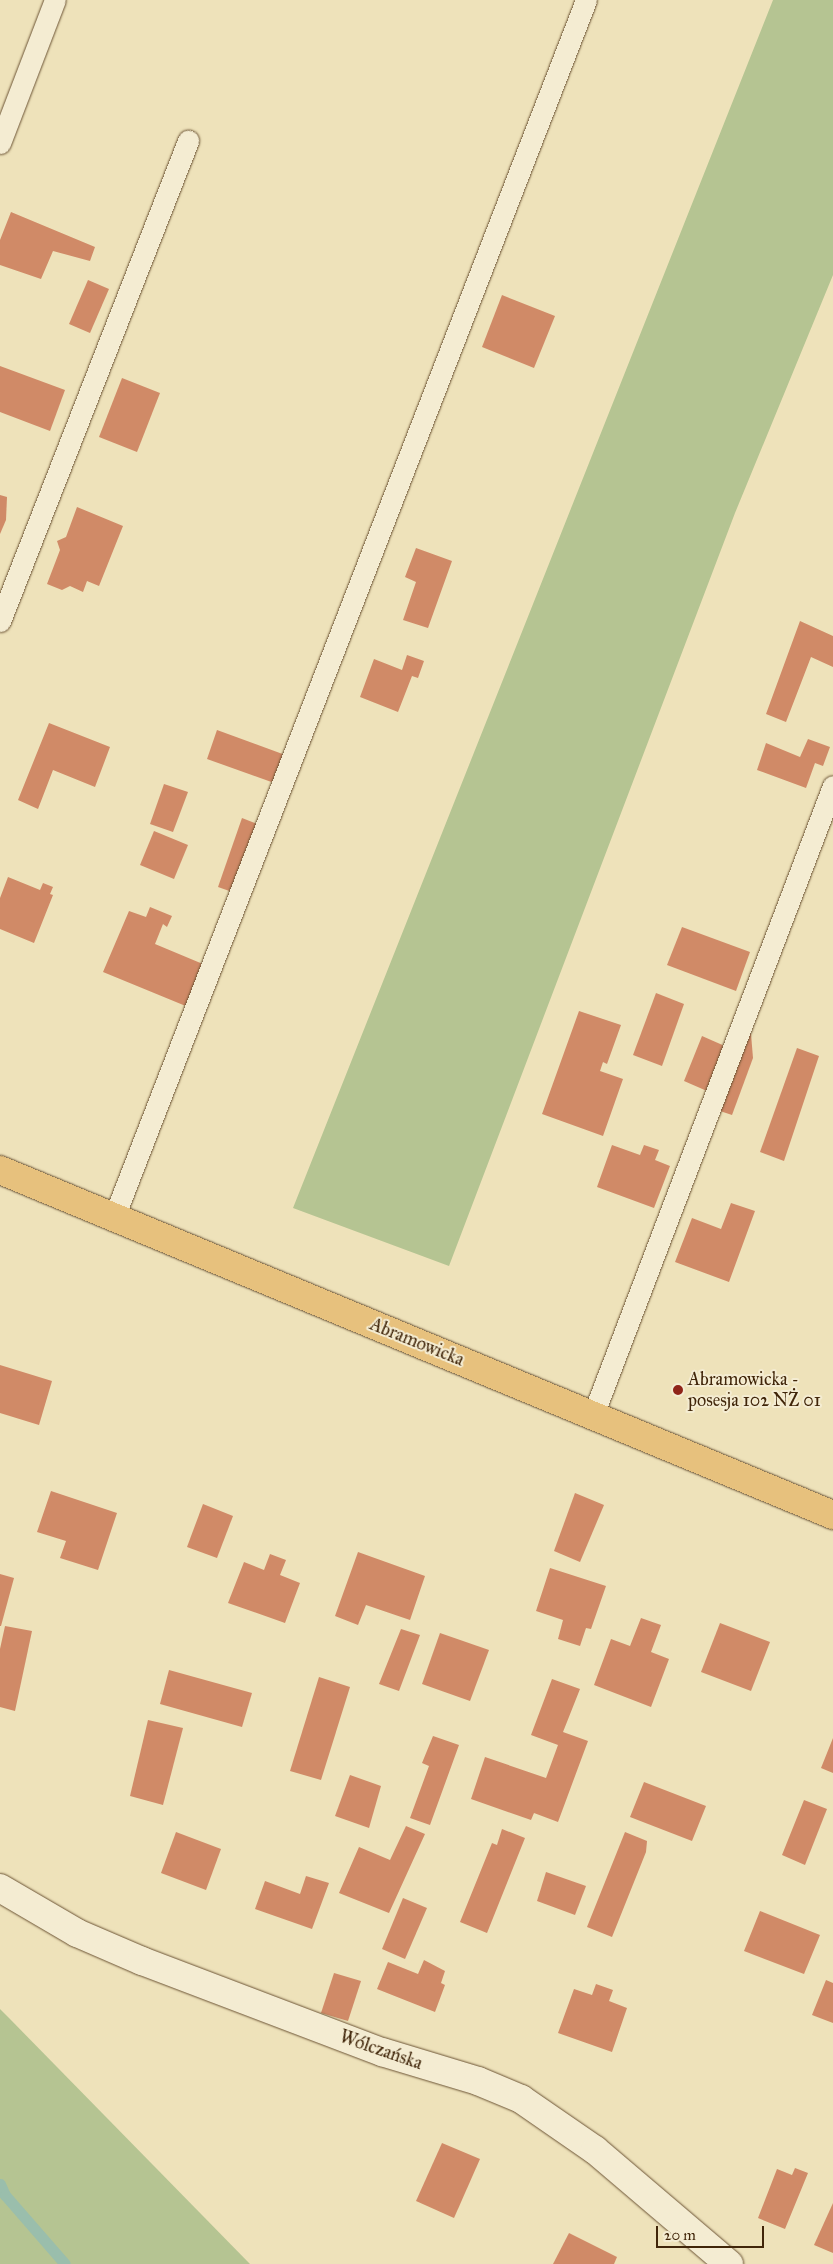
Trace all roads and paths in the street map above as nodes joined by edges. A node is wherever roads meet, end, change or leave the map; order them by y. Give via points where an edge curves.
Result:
1 (55, 0) edge
2 (586, 0) edge
3 (188, 141) dead end
4 (0, 143) edge
5 (0, 621) edge
6 (833, 786) edge
7 (0, 1170) edge
8 (114, 1217) junction
9 (593, 1415) junction
10 (833, 1515) edge
11 (0, 1888) edge
12 (729, 2264) edge

1 - 4 lane
2 - 8 lane
3 - 5 lane
6 - 9 lane
7 - 8 main road, Abramowicka
8 - 9 main road, Abramowicka
9 - 10 main road, Abramowicka
11 - 12 street, Wólczańska via 77,1933 142,1961 382,2052 478,2081 522,2099 595,2150

